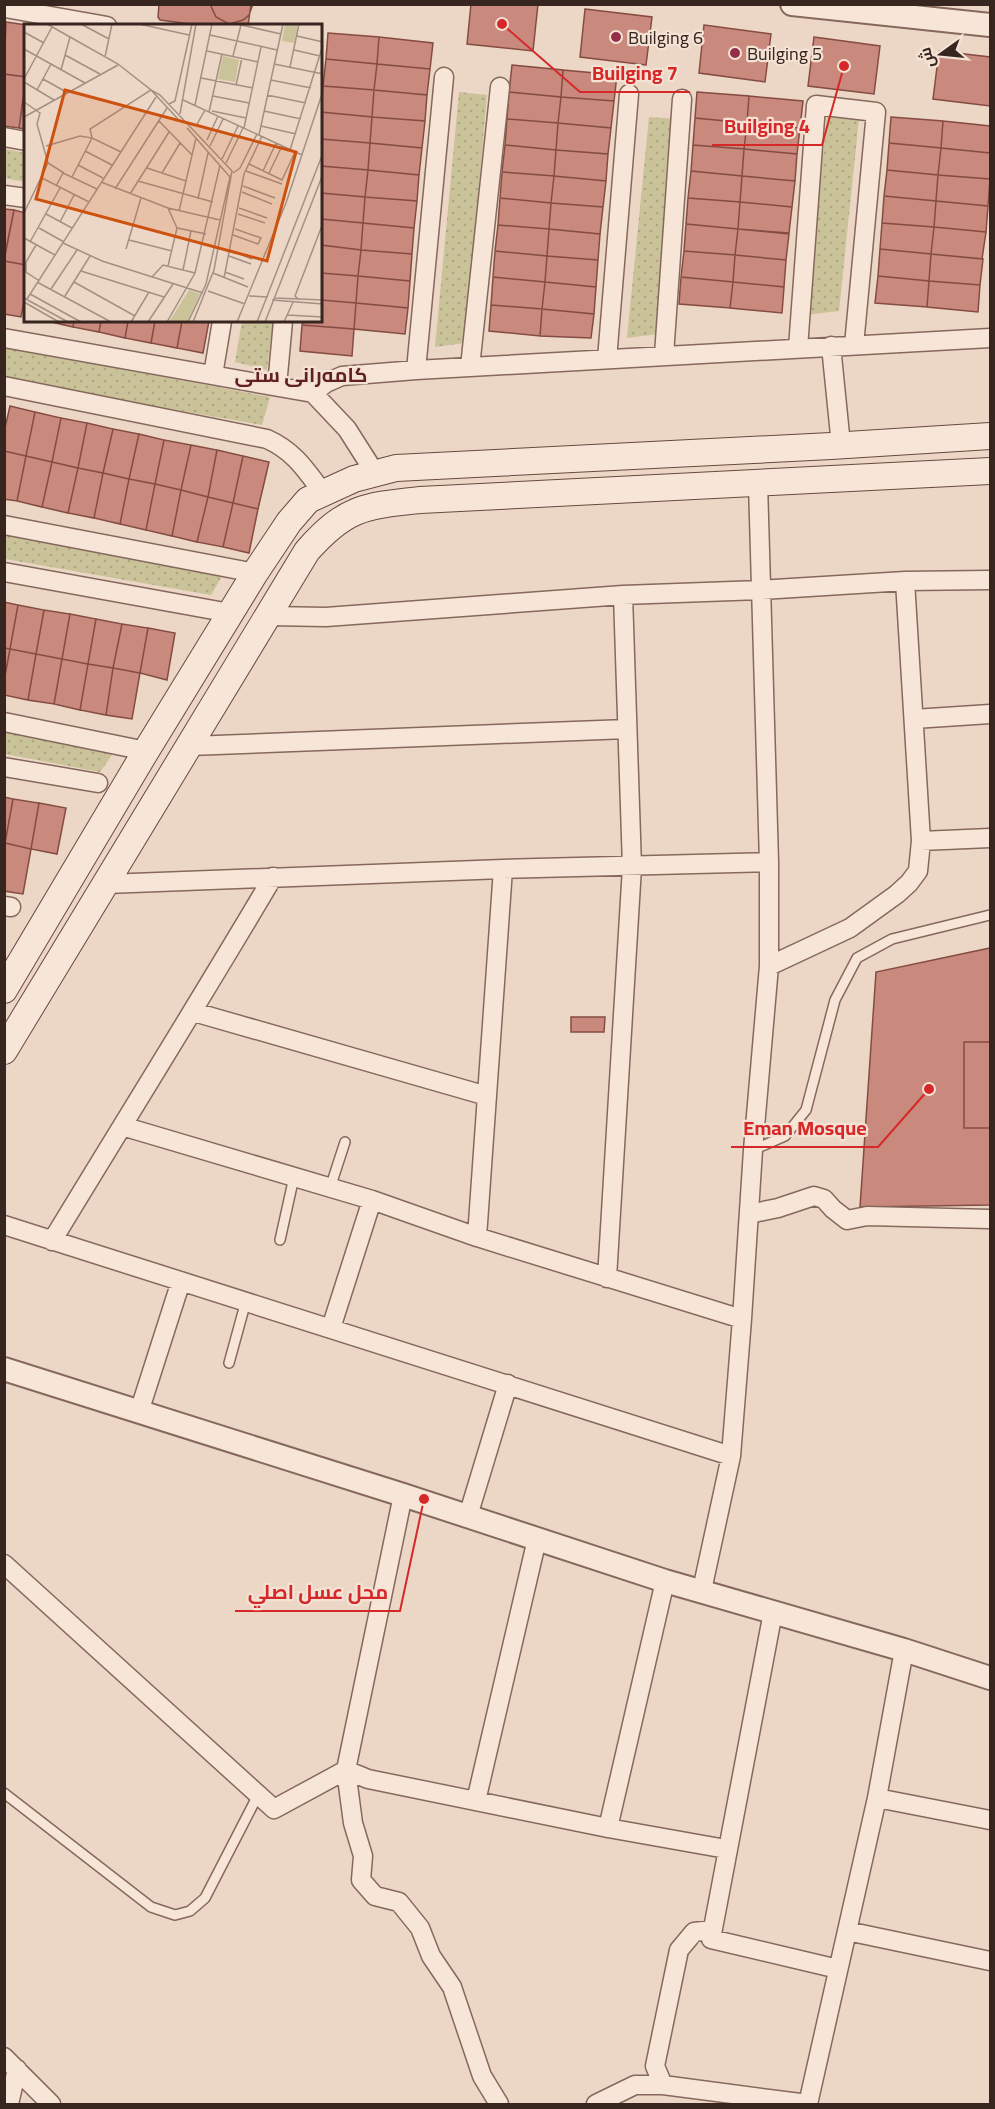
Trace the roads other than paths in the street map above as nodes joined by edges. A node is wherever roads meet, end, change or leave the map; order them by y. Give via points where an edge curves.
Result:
1 (792, 4) edge
2 (5, 7) edge
3 (96, 24) edge
4 (990, 25) edge
5 (444, 77) dead end
6 (500, 87) dead end
7 (629, 94) dead end
8 (682, 99) dead end
9 (4, 137) edge
10 (24, 141) edge
11 (4, 195) edge
12 (24, 198) edge
13 (222, 322) edge
14 (283, 322) edge
15 (4, 338) edge
16 (990, 338) edge
17 (854, 345) junction
18 (831, 346) junction
19 (798, 348) junction
20 (664, 356) junction
21 (607, 359) junction
22 (470, 367) junction
23 (416, 370) junction
24 (213, 375) junction
25 (4, 386) edge
26 (277, 386) junction
27 (313, 393) junction
28 (990, 436) edge
29 (841, 445) junction
30 (990, 471) edge
31 (375, 473) junction
32 (758, 483) junction
33 (323, 493) junction
34 (4, 525) edge
35 (4, 572) edge
36 (255, 573) junction
37 (990, 580) edge
38 (905, 581) junction
39 (760, 590) junction
40 (622, 595) junction
41 (230, 613) junction
42 (269, 616) junction
43 (990, 714) edge
44 (914, 718) junction
45 (4, 722) edge
46 (627, 729) junction
47 (190, 746) junction
48 (146, 751) junction
49 (4, 767) edge
50 (98, 783) dead end
51 (990, 838) edge
52 (921, 841) junction
53 (769, 862) junction
54 (632, 867) junction
55 (503, 869) junction
56 (273, 877) junction
57 (106, 884) junction
58 (990, 915) edge
59 (769, 966) junction
60 (10, 980) edge
61 (44, 985) junction
62 (194, 1012) junction
63 (4, 1052) edge
64 (487, 1096) junction
65 (122, 1126) junction
66 (345, 1142) dead end
67 (753, 1150) junction
68 (294, 1177) junction
69 (330, 1188) junction
70 (372, 1200) junction
71 (749, 1214) junction
72 (990, 1219) edge
73 (4, 1225) edge
74 (477, 1237) junction
75 (52, 1240) junction
76 (280, 1240) dead end
77 (607, 1278) junction
78 (181, 1281) junction
79 (246, 1301) junction
80 (742, 1318) junction
81 (331, 1328) junction
82 (229, 1363) dead end
83 (4, 1369) edge
84 (508, 1384) junction
85 (139, 1412) junction
86 (730, 1456) junction
87 (403, 1495) junction
88 (468, 1516) junction
89 (537, 1539) junction
90 (4, 1564) edge
91 (665, 1581) junction
92 (702, 1590) junction
93 (773, 1612) junction
94 (904, 1650) junction
95 (990, 1678) edge
96 (346, 1770) junction
97 (4, 1793) edge
98 (258, 1795) junction
99 (877, 1797) junction
100 (476, 1801) junction
101 (990, 1820) edge
102 (608, 1828) junction
103 (726, 1849) junction
104 (712, 1930) junction
105 (847, 1931) junction
106 (990, 1962) edge
107 (838, 1969) junction
108 (11, 2063) edge
109 (663, 2085) junction
110 (9, 2104) edge
111 (51, 2104) edge
112 (499, 2104) edge
113 (596, 2104) edge
114 (808, 2104) edge

1 - 4 street
2 - 3 street
5 - 23 street
6 - 22 street
7 - 21 street
8 - 20 street
9 - 10 street
11 - 12 street
13 - 24 street
14 - 26 street
15 - 24 street
16 - 17 street
17 - 18 street
17 - 19 street via 876,112 816,105
18 - 19 street
18 - 29 street
19 - 20 street
20 - 21 street
21 - 22 street
22 - 23 street
23 - 27 street via 342,376
24 - 26 street
25 - 33 street via 267,439 290,452
26 - 27 street
27 - 31 street via 347,429
28 - 29 main road
29 - 31 main road via 396,468
30 - 32 main road
31 - 33 main road
32 - 39 street
32 - 42 main road via 420,500 365,507 343,517 307,551
33 - 36 main road via 302,506
34 - 36 street
35 - 41 street
36 - 41 main road
37 - 38 street
38 - 39 street
38 - 44 street
39 - 40 street
39 - 53 street
40 - 42 street via 326,617
40 - 46 street
41 - 48 main road
42 - 47 main road
43 - 44 street
44 - 52 street
45 - 48 street
46 - 47 street
46 - 54 street
47 - 57 main road
48 - 60 main road
49 - 50 street
51 - 52 street
52 - 59 street via 918,871 897,894 850,928
53 - 54 street
53 - 59 street
54 - 55 street
54 - 77 street
55 - 56 street
55 - 64 street
56 - 57 street
56 - 62 street
57 - 61 main road
58 - 67 lane via 892,939 857,958 835,1000 806,1110 785,1136
59 - 67 street
60 - 61 main road
61 - 63 main road
62 - 64 street
62 - 65 street
64 - 74 street
65 - 68 street
65 - 75 street
66 - 69 lane
67 - 71 street
68 - 69 street
68 - 76 lane
69 - 70 street
70 - 74 street
70 - 81 street
71 - 72 street via 814,1196 825,1199 847,1220 867,1216
71 - 80 street
73 - 75 street
74 - 77 street
75 - 78 street
77 - 80 street
78 - 79 street
78 - 85 street
79 - 81 street
79 - 82 lane
80 - 86 street
81 - 84 street
83 - 85 street
84 - 86 street
84 - 88 street
85 - 87 street
86 - 92 street
87 - 88 street
87 - 96 street
88 - 89 street
89 - 91 street
89 - 100 street
90 - 98 street
91 - 92 street
91 - 102 street
92 - 93 street
93 - 94 street
93 - 103 street
94 - 95 street
94 - 99 street
96 - 98 street via 273,1809
96 - 100 street via 368,1779
96 - 112 street via 353,1823 363,1856 361,1880 375,1896 399,1902 420,1928 431,1956 452,1987 482,2076
97 - 98 lane via 151,1907 175,1915 190,1911 205,1898
99 - 101 street
99 - 105 street
100 - 102 street
102 - 103 street
103 - 104 street
104 - 107 street via 711,1939
104 - 109 street via 694,1932 679,1950 655,2066
105 - 106 street
105 - 107 street
107 - 114 street
108 - 110 street
108 - 111 street
109 - 113 street via 635,2085
109 - 114 street

